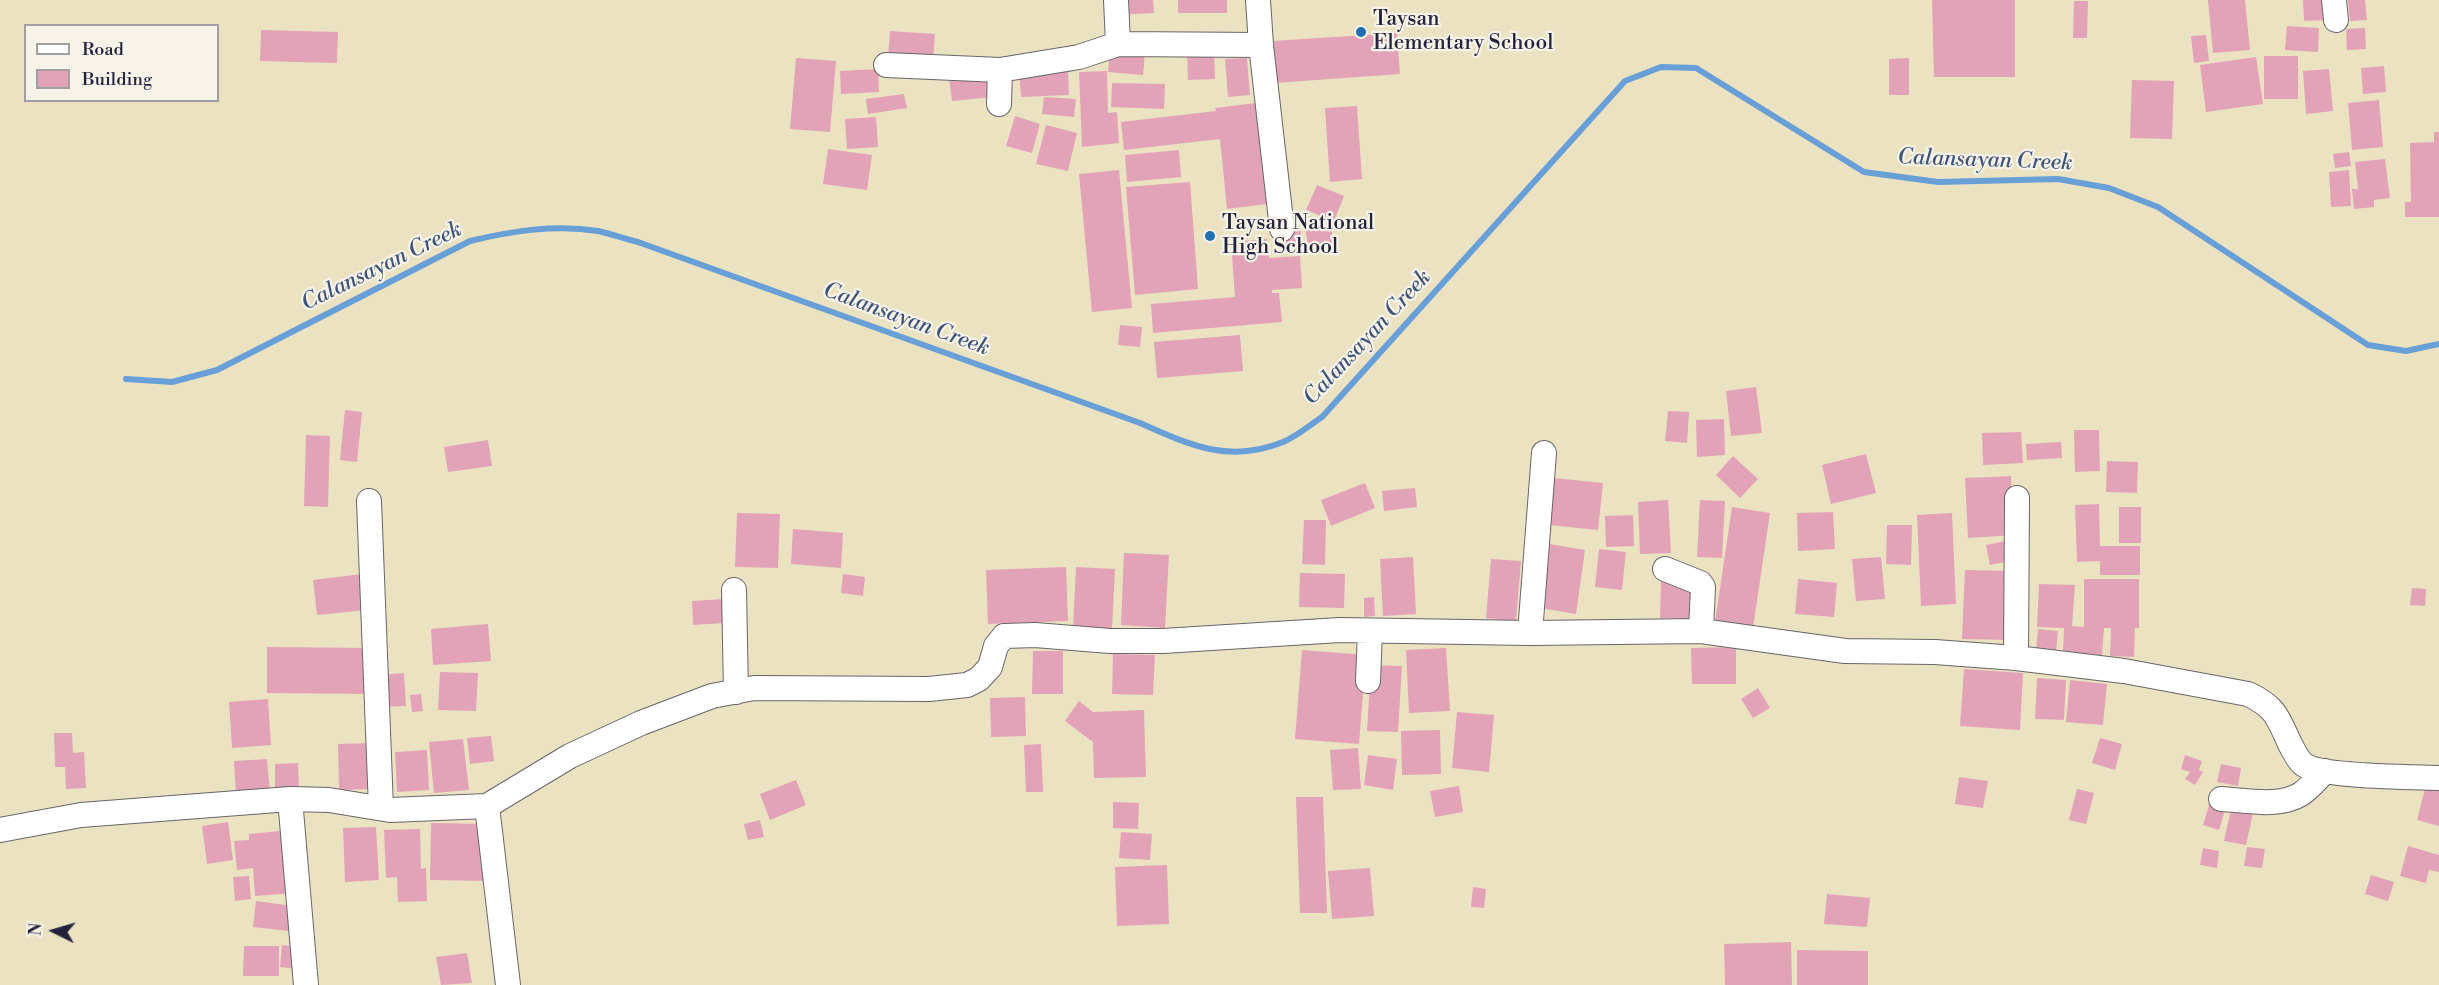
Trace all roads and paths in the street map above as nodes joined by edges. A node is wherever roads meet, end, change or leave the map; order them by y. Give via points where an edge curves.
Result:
1 (1116, 0) edge
2 (1258, 0) edge
3 (1118, 44) junction
4 (1261, 45) junction
5 (886, 65) dead end
6 (1000, 70) junction
7 (999, 104) dead end
8 (1282, 229) dead end
9 (1544, 453) dead end
10 (2017, 498) dead end
11 (369, 501) dead end
12 (1665, 569) dead end
13 (734, 590) dead end
14 (1370, 631) junction
15 (1701, 631) junction
16 (1530, 633) junction
17 (2016, 658) junction
18 (1368, 681) dead end
19 (736, 692) junction
20 (2325, 771) junction
21 (2439, 778) edge
22 (2221, 799) dead end
23 (290, 800) junction
24 (487, 806) junction
25 (381, 808) junction
26 (0, 830) edge
27 (306, 985) edge
28 (508, 985) edge

1 - 3 street
2 - 4 street
3 - 4 street
3 - 6 street via 1079,57
4 - 8 street
5 - 6 street
6 - 7 street
9 - 16 street
10 - 17 street
11 - 25 street
12 - 15 street via 1703,587
13 - 19 street
14 - 16 street
14 - 18 street
14 - 19 street via 1110,641 1035,634 1004,636 996,646 990,667 967,685 754,688
15 - 16 street
15 - 17 street via 1845,651
17 - 20 street via 2124,671 2248,694 2266,702 2304,765
19 - 24 street via 712,696 641,723 570,756
20 - 21 street
20 - 22 street via 2300,795 2289,800
23 - 25 street via 329,800
23 - 26 street via 81,815
23 - 27 street
24 - 25 street
24 - 28 street

